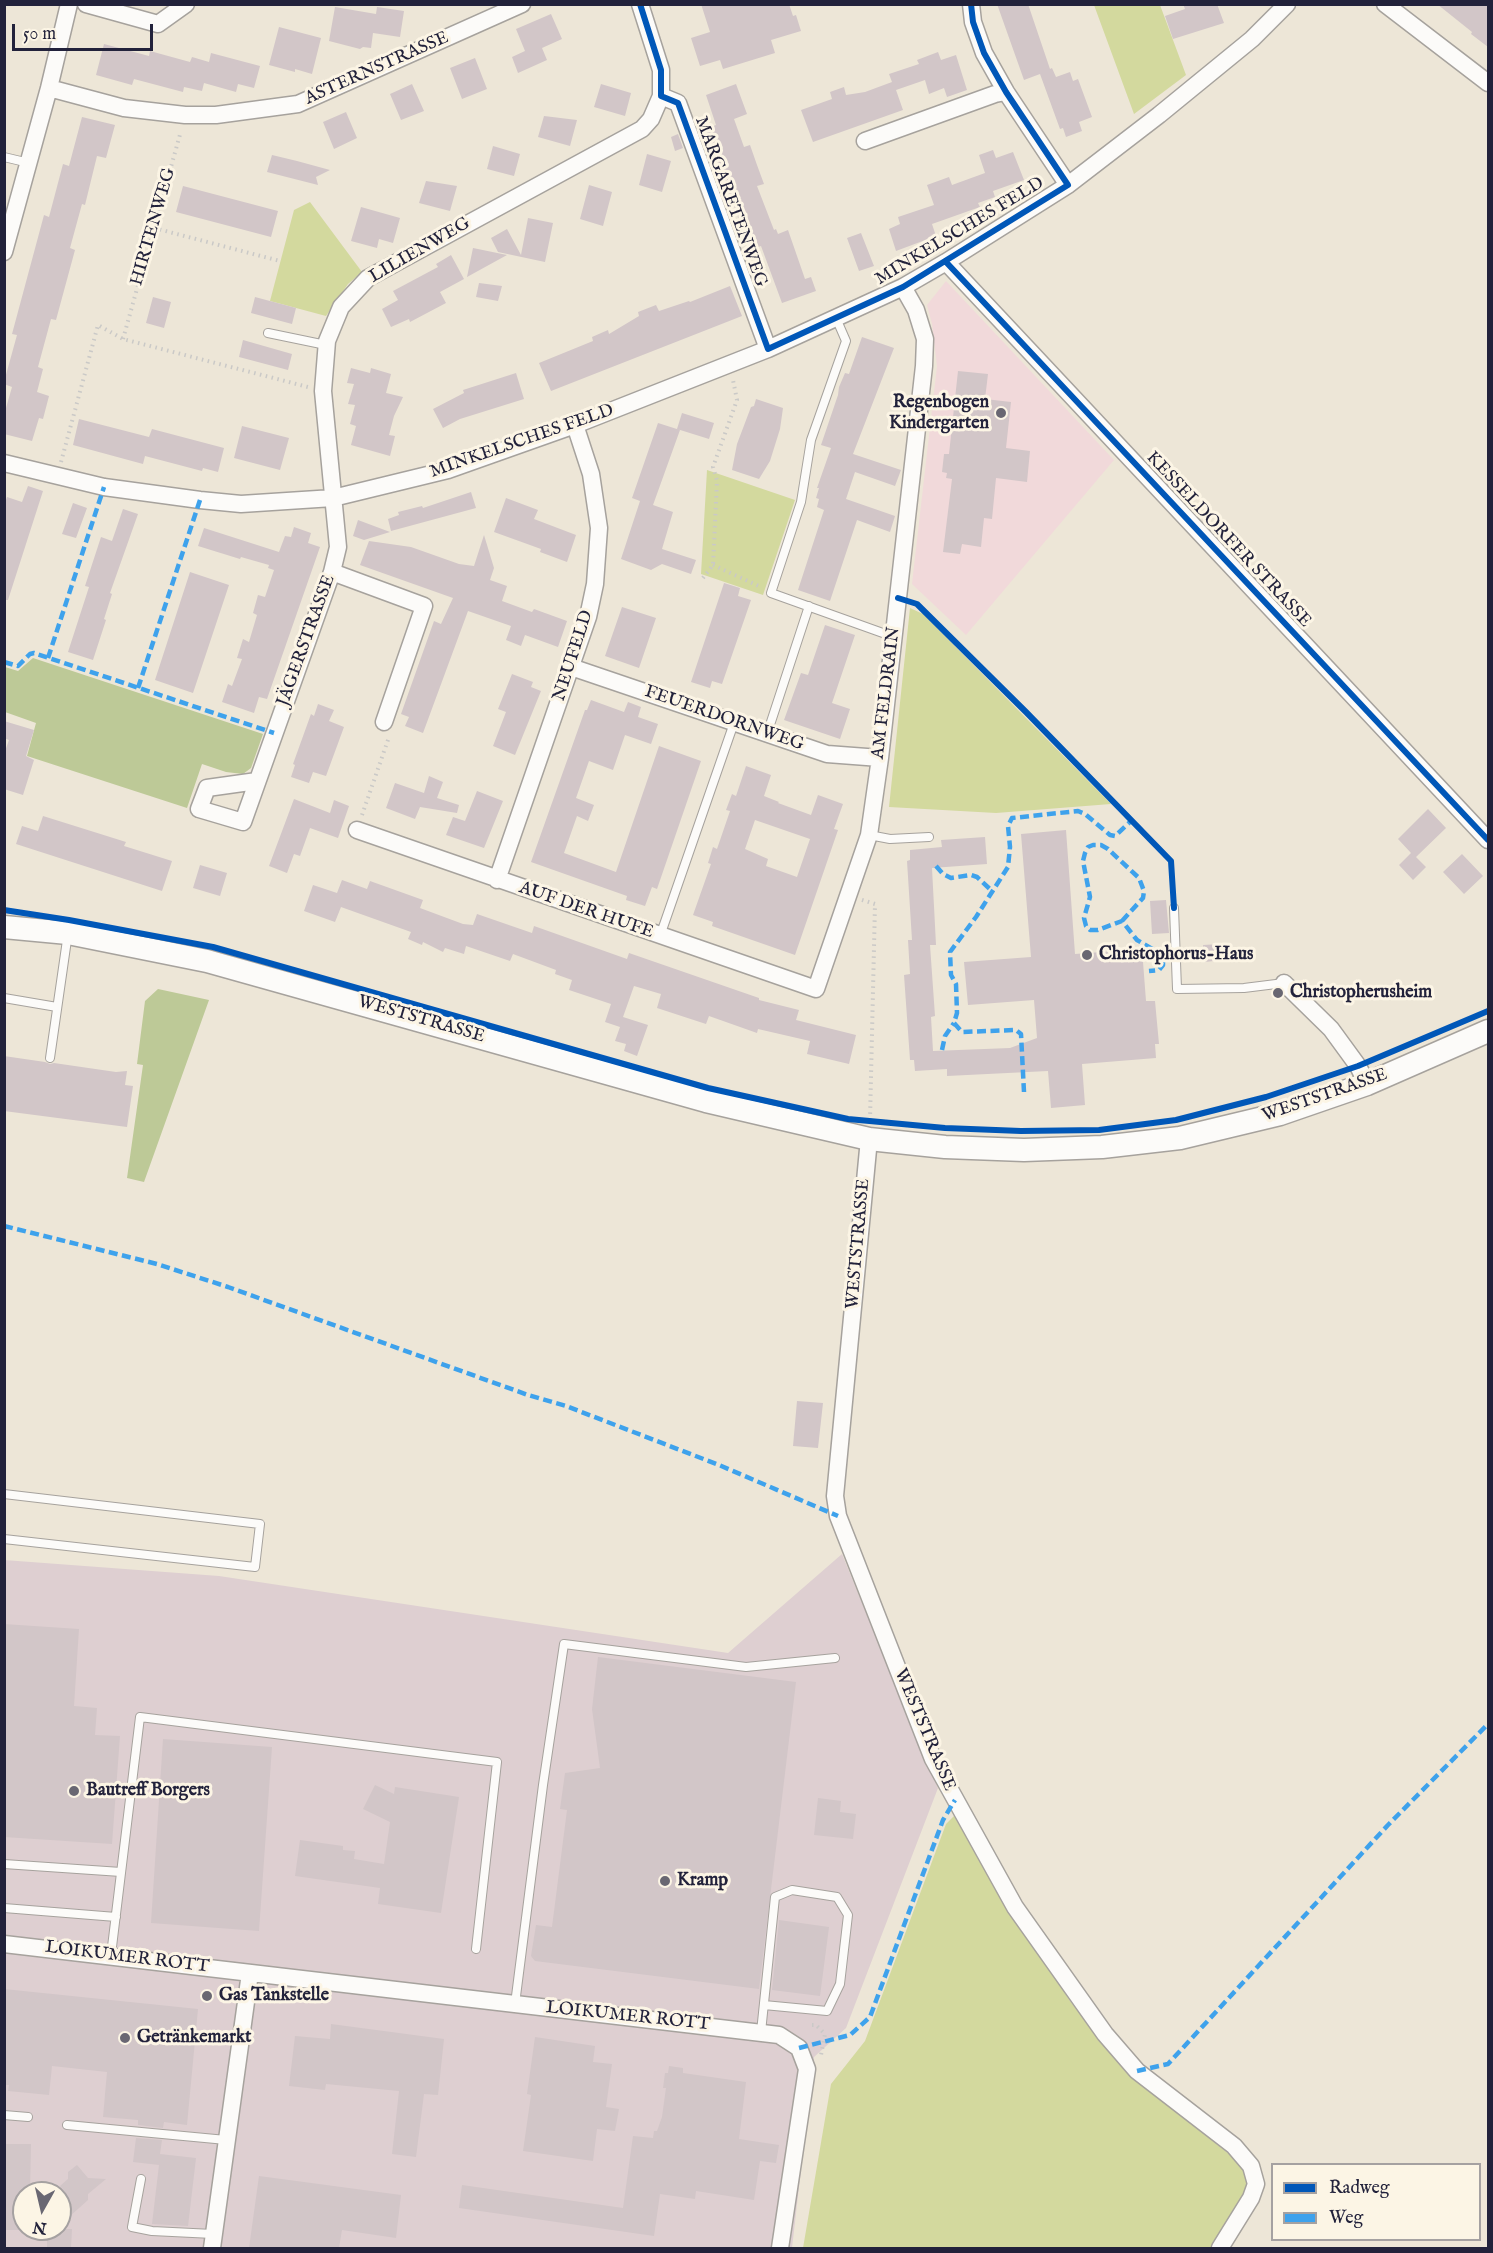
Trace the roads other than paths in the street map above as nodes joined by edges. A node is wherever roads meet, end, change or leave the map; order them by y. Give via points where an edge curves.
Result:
1 (69, 4) edge
2 (86, 4) edge
3 (186, 4) edge
4 (522, 4) edge
5 (640, 4) edge
6 (971, 4) edge
7 (1287, 4) edge
8 (1384, 4) edge
9 (1488, 83) edge
10 (49, 88) junction
11 (1006, 92) junction
12 (661, 96) junction
13 (865, 141) dead end
14 (4, 156) edge
15 (29, 163) junction
16 (1068, 185) junction
17 (4, 252) edge
18 (946, 262) junction
19 (903, 287) junction
20 (836, 318) junction
21 (268, 333) dead end
22 (326, 345) junction
23 (768, 349) junction
24 (575, 425) junction
25 (4, 463) edge
26 (333, 498) junction
27 (332, 572) junction
28 (809, 606) junction
29 (894, 636) junction
30 (571, 667) junction
31 (384, 722) road end
32 (734, 723) junction
33 (766, 734) junction
34 (880, 758) junction
35 (257, 781) dead end
36 (357, 830) road end
37 (869, 835) junction
38 (928, 837) dead end
39 (1488, 840) edge
40 (497, 880) junction
41 (1174, 908) dead end
42 (4, 927) edge
43 (68, 933) junction
44 (660, 936) junction
45 (1284, 983) joint
46 (816, 989) joint
47 (4, 998) edge
48 (57, 1007) junction
49 (1488, 1031) edge
50 (50, 1058) dead end
51 (1367, 1084) junction
52 (869, 1139) junction
53 (4, 1494) edge
54 (4, 1539) edge
55 (835, 1658) dead end
56 (4, 1864) edge
57 (121, 1872) junction
58 (4, 1908) edge
59 (116, 1917) junction
60 (4, 1944) edge
61 (476, 1949) dead end
62 (111, 1955) junction
63 (250, 1973) junction
64 (514, 2005) junction
65 (764, 2005) junction
66 (761, 2032) junction
67 (4, 2115) edge
68 (28, 2118) dead end
69 (67, 2125) dead end
70 (226, 2140) junction
71 (141, 2179) dead end
72 (213, 2241) edge
73 (780, 2248) edge
74 (1220, 2248) edge

1 - 10 street
2 - 3 street via 158,24
4 - 10 street, ASTERNSTRASSE via 298,104 216,115 185,115 124,108
5 - 12 street via 659,63
6 - 11 street via 984,53
7 - 16 street, MINKELSCHES FELD via 1252,39
8 - 9 street
10 - 15 street
11 - 13 street
11 - 16 street
12 - 22 street, LILIENWEG via 642,129 368,278 341,307
12 - 23 street, MARGARETENWEG via 678,103
14 - 15 lane
15 - 17 street
16 - 18 street, MINKELSCHES FELD
18 - 19 street, MINKELSCHES FELD
18 - 39 street, KESSELDORFER STRASSE
19 - 20 street, MINKELSCHES FELD
19 - 29 street, AM FELDRAIN via 916,310 925,339
20 - 23 street, MINKELSCHES FELD
20 - 28 lane via 846,341 811,440 801,502 771,593
21 - 22 lane
22 - 26 street, LILIENWEG via 324,391
23 - 24 street, MINKELSCHES FELD
24 - 26 street, MINKELSCHES FELD via 448,470
24 - 30 street, NEUFELD via 591,474 599,528 595,584
25 - 26 street, MINKELSCHES FELD via 104,487 231,503
26 - 27 street, JÄGERSTRASSE via 338,547
27 - 31 street via 424,606
27 - 35 street, JÄGERSTRASSE
28 - 29 lane
28 - 33 lane
29 - 34 street, AM FELDRAIN
30 - 32 street, FEUERDORNWEG
30 - 40 street, NEUFELD
32 - 33 street, FEUERDORNWEG
32 - 44 lane
33 - 34 street, FEUERDORNWEG via 827,754
34 - 37 street, AM FELDRAIN
36 - 40 street, AUF DER HUFE
37 - 38 lane via 890,839
37 - 46 street, AM FELDRAIN
40 - 44 street, AUF DER HUFE
41 - 45 lane via 1177,989
42 - 43 main road, WESTSTRASSE
43 - 48 lane
43 - 52 main road, WESTSTRASSE via 207,961 705,1101
44 - 46 street, AUF DER HUFE
45 - 51 street via 1331,1029
47 - 48 lane
48 - 50 lane
49 - 51 main road, WESTSTRASSE
51 - 52 main road, WESTSTRASSE via 1280,1114 1180,1138 1102,1147 1024,1150
52 - 74 street, WESTSTRASSE via 835,1496 838,1516 933,1760 1015,1907 1105,2034 1137,2071 1234,2146 1251,2166 1256,2184 1251,2198
53 - 54 lane via 260,1524 255,1567
55 - 64 lane via 746,1667 564,1644
56 - 57 lane
57 - 59 lane
57 - 61 lane via 140,1718 497,1762
58 - 59 lane
59 - 62 lane
60 - 62 street, LOIKUMER ROTT
62 - 63 street, LOIKUMER ROTT
63 - 64 street, LOIKUMER ROTT
63 - 70 street
64 - 66 street, LOIKUMER ROTT
65 - 65 lane via 775,1898 792,1890 837,1897 848,1915 840,1984 827,2011
65 - 66 lane
66 - 73 street, LOIKUMER ROTT via 779,2035 799,2048 807,2069
67 - 68 lane
69 - 70 lane
70 - 72 street
71 - 72 lane via 132,2227

